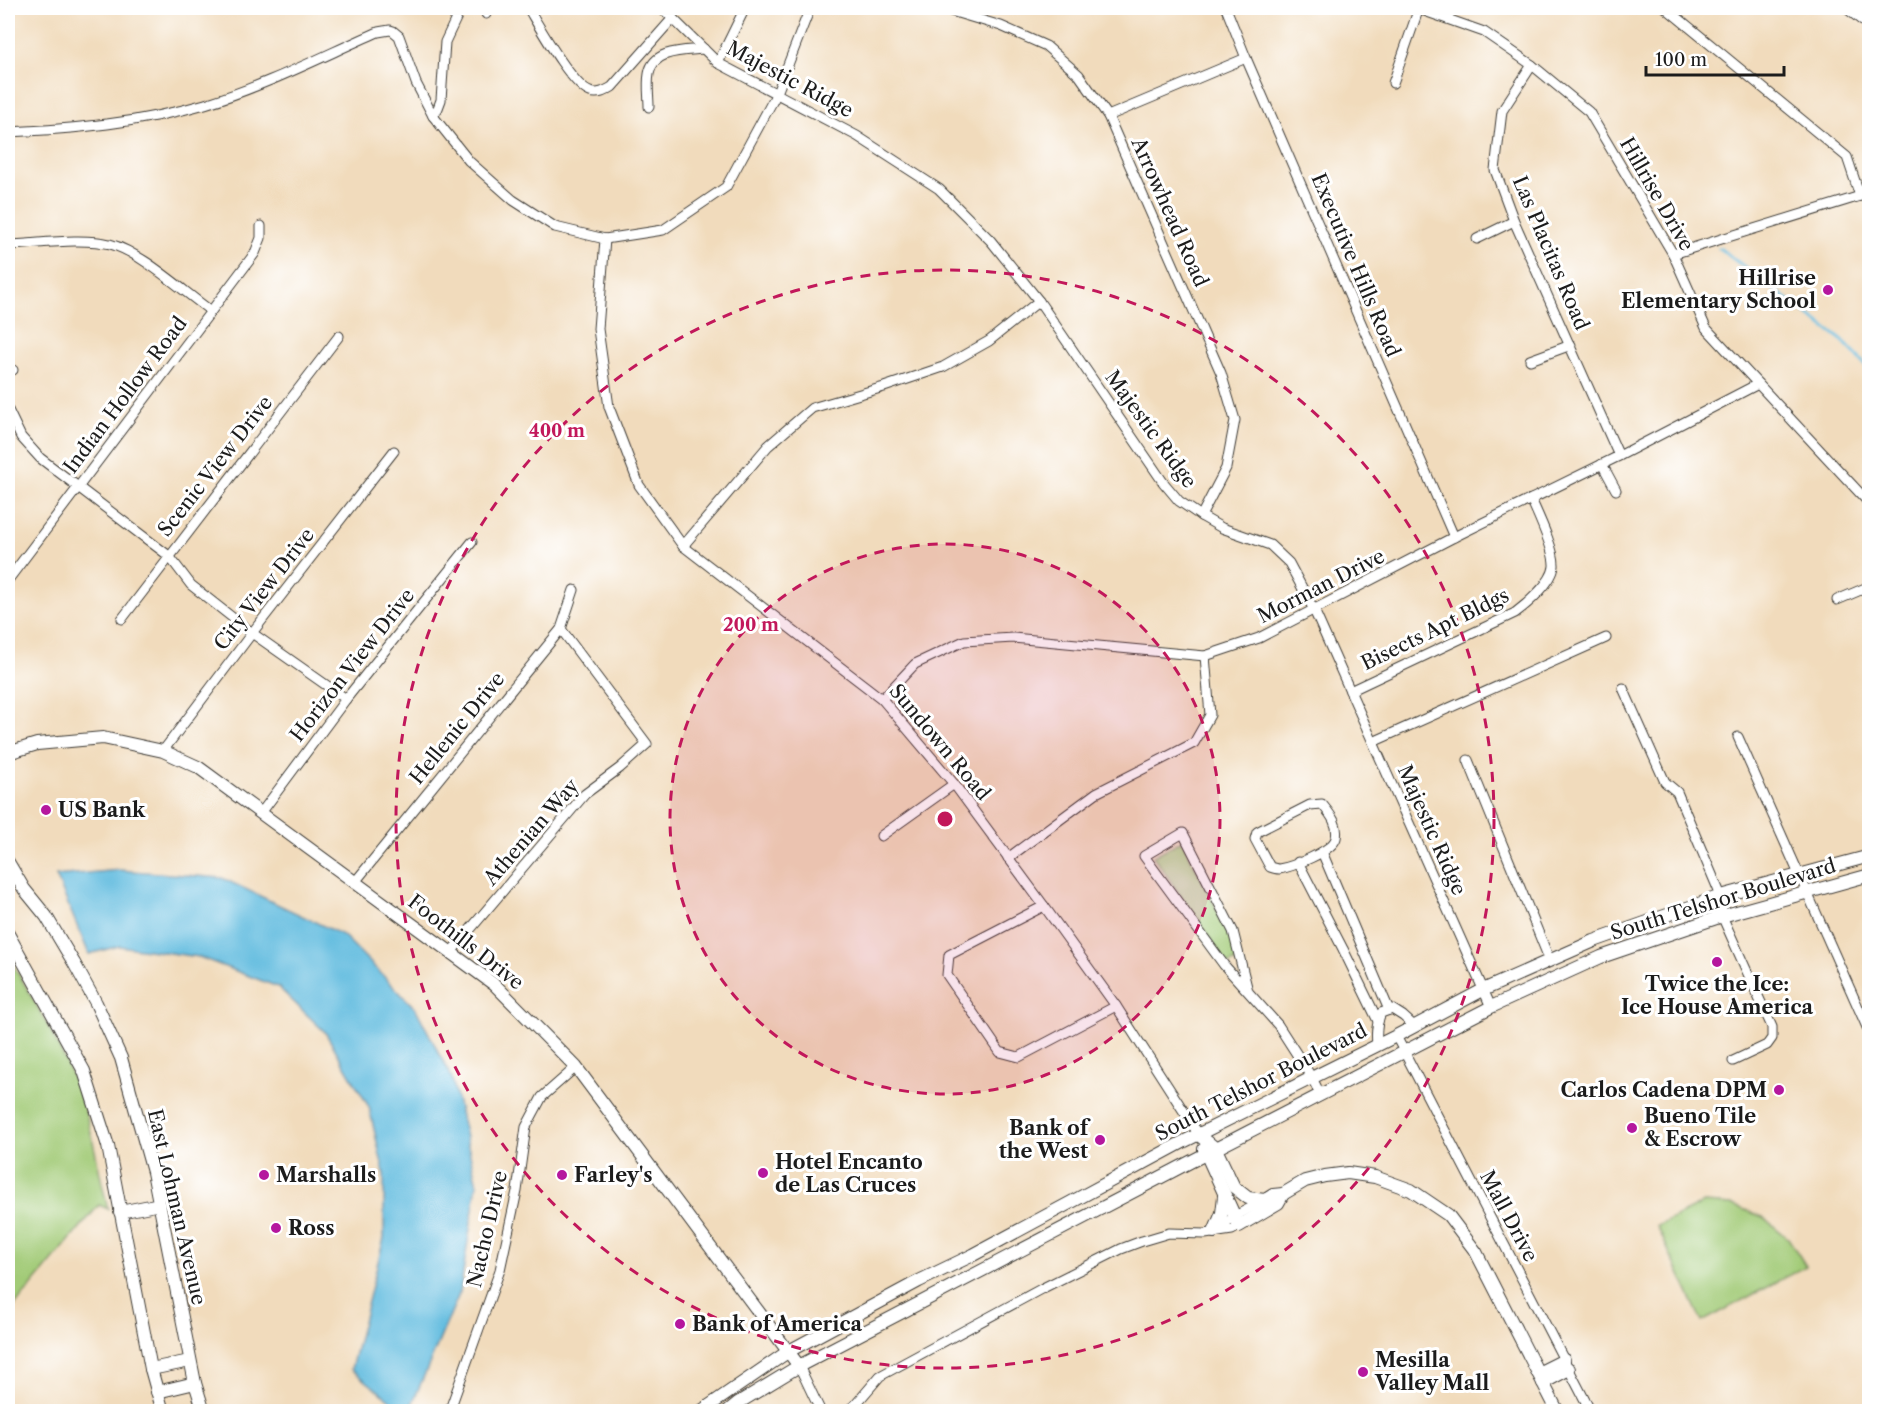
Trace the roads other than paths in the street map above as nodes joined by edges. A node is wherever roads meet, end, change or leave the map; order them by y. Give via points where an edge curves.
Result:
1 (461, 8) edge
2 (528, 8) edge
3 (662, 8) edge
4 (745, 8) edge
5 (810, 8) edge
6 (941, 8) edge
7 (1226, 8) edge
8 (1417, 8) edge
9 (1666, 8) edge
10 (1846, 8) edge
11 (673, 18) junction
12 (1869, 27) edge
13 (704, 49) junction
14 (1246, 58) junction
15 (718, 63) junction
16 (1532, 65) junction
17 (1393, 84) dead end
18 (777, 93) junction
19 (649, 107) dead end
20 (433, 116) junction
21 (1108, 116) junction
22 (8, 132) edge
23 (1865, 194) edge
24 (1514, 221) junction
25 (261, 226) dead end
26 (605, 239) junction
27 (1477, 239) dead end
28 (8, 245) edge
29 (1673, 254) junction
30 (1039, 301) junction
31 (211, 311) junction
32 (339, 336) dead end
33 (1570, 345) junction
34 (1530, 360) dead end
35 (1758, 384) junction
36 (8, 410) edge
37 (394, 451) dead end
38 (1619, 456) junction
39 (1602, 465) junction
40 (78, 487) junction
41 (1616, 490) dead end
42 (1531, 499) junction
43 (1869, 504) edge
44 (1201, 516) junction
45 (1454, 537) junction
46 (472, 542) dead end
47 (683, 546) junction
48 (169, 556) junction
49 (8, 580) edge
50 (1869, 586) edge
51 (574, 590) dead end
52 (1837, 600) dead end
53 (1314, 610) junction
54 (122, 619) dead end
55 (561, 629) junction
56 (252, 633) junction
57 (1606, 638) dead end
58 (1205, 656) junction
59 (1623, 688) dead end
60 (1350, 691) junction
61 (346, 699) junction
62 (882, 699) junction
63 (1738, 737) dead end
64 (1373, 742) junction
65 (163, 751) junction
66 (8, 753) edge
67 (1468, 760) dead end
68 (954, 784) junction
69 (261, 813) junction
70 (881, 836) dead end
71 (1322, 852) junction
72 (1869, 856) edge
73 (1008, 858) junction
74 (8, 862) edge
75 (1298, 862) junction
76 (8, 872) edge
77 (1799, 875) junction
78 (1869, 875) edge
79 (355, 882) junction
80 (24, 889) junction
81 (1807, 893) junction
82 (1721, 896) junction
83 (1044, 906) junction
84 (1722, 916) junction
85 (8, 934) edge
86 (451, 952) junction
87 (1550, 961) junction
88 (1483, 990) junction
89 (1248, 991) junction
90 (1116, 1006) junction
91 (1491, 1007) junction
92 (1389, 1010) junction
93 (1378, 1021) junction
94 (1414, 1026) junction
95 (1869, 1034) edge
96 (1396, 1036) junction
97 (1377, 1046) junction
98 (1403, 1051) junction
99 (1733, 1061) dead end
100 (576, 1067) junction
101 (1312, 1078) junction
102 (1320, 1094) junction
103 (1199, 1135) junction
104 (1211, 1152) junction
105 (1229, 1189) junction
106 (1283, 1194) junction
107 (1265, 1200) junction
108 (159, 1204) junction
109 (120, 1212) junction
110 (1242, 1218) junction
111 (1214, 1232) junction
112 (789, 1351) junction
113 (190, 1361) junction
114 (1567, 1365) junction
115 (799, 1366) junction
116 (151, 1369) junction
117 (1541, 1378) junction
118 (195, 1383) junction
119 (157, 1392) junction
120 (163, 1412) edge
121 (204, 1412) edge
122 (448, 1412) edge
123 (700, 1412) edge
124 (727, 1412) edge
125 (821, 1412) edge
126 (846, 1412) edge
127 (1558, 1412) edge
128 (1591, 1412) edge

1 - 20 street via 445,42 441,100
2 - 11 street via 580,86 594,93 612,87
3 - 11 street, Majestic Ridge
4 - 15 street
5 - 18 street
6 - 21 street, Arrowhead Road via 1001,26 1046,46 1080,75
7 - 14 street, Executive Hills Road
8 - 16 street, Hillrise Drive via 1484,32
8 - 17 street
9 - 23 street via 1847,157
10 - 12 street
11 - 13 street, Majestic Ridge
13 - 15 street, Majestic Ridge
13 - 19 street via 659,57 649,74
14 - 21 street
14 - 45 street, Executive Hills Road
15 - 18 street, Majestic Ridge
16 - 24 street, Las Placitas Road via 1502,111 1495,170
16 - 29 street, Hillrise Drive via 1589,112
18 - 26 street via 726,187 663,230
18 - 30 street, Majestic Ridge via 857,136 939,189 991,241
20 - 22 street via 401,40 393,31 385,30 257,86 183,110 103,125
20 - 26 street via 469,161 513,200 555,227
21 - 44 street, Arrowhead Road via 1221,374 1234,420 1226,468
23 - 29 street
24 - 27 street
24 - 33 street, Las Placitas Road
25 - 31 street, Indian Hollow Road via 258,249
26 - 47 street, Sundown Road via 598,328 609,407 639,485
28 - 31 street via 81,242 118,247
29 - 35 street, Hillrise Drive via 1706,328
30 - 44 street, Majestic Ridge via 1164,482 1179,501
30 - 47 street via 989,341 943,367 812,408 768,446
31 - 40 street, Indian Hollow Road
32 - 48 street, Scenic View Drive
33 - 34 street
33 - 38 street, Las Placitas Road
35 - 38 street, Morman Drive
35 - 43 street, Hillrise Drive
36 - 40 street via 30,448
37 - 56 street, City View Drive
38 - 39 street, Morman Drive
39 - 41 street
39 - 42 street, Morman Drive
40 - 48 street
40 - 49 street, Indian Hollow Road
42 - 45 street, Morman Drive
42 - 60 street, Bisects Apt Bldgs via 1554,567 1531,601 1515,613
44 - 53 street, Majestic Ridge via 1270,545 1289,563
45 - 53 street, Morman Drive
46 - 61 street, Horizon View Drive
47 - 62 street, Sundown Road
48 - 54 street, Scenic View Drive
48 - 56 street via 191,585
50 - 52 street
51 - 55 street, Hellenic Drive
53 - 58 street, Morman Drive via 1260,638
53 - 60 street, Majestic Ridge
55 - 79 street, Hellenic Drive
55 - 86 street, Athenian Way via 647,744 585,794
56 - 61 street
56 - 65 street, City View Drive
57 - 64 street
58 - 62 street, Morman Drive via 1014,638 964,641 915,664
58 - 73 street via 1210,715 1194,743 1096,793
59 - 82 street via 1665,782 1677,792
60 - 64 street, Majestic Ridge
61 - 69 street, Horizon View Drive
62 - 68 street, Sundown Road
63 - 77 street
64 - 88 street, Majestic Ridge
65 - 66 main road, Foothills Drive via 104,738 37,744
65 - 69 main road, Foothills Drive via 198,767
67 - 87 street
68 - 70 street
68 - 73 street, Sundown Road
69 - 79 main road, Foothills Drive
71 - 75 street
71 - 75 street via 1336,838 1335,821 1322,804 1310,805 1257,832 1255,839 1270,867 1279,869
71 - 92 street
72 - 77 main road, South Telshor Boulevard
73 - 83 street, Sundown Road
74 - 80 main road, East Lohman Avenue
75 - 93 street
76 - 80 main road
77 - 81 street
77 - 82 main road, South Telshor Boulevard
78 - 81 main road, South Telshor Boulevard
79 - 86 main road, Foothills Drive
80 - 108 main road, East Lohman Avenue via 46,916 74,963 121,1058
81 - 84 main road, South Telshor Boulevard
81 - 95 street
82 - 84 street
82 - 87 main road, South Telshor Boulevard via 1594,941
83 - 90 street, Sundown Road
83 - 90 street via 950,955 947,975 1000,1052 1019,1057
84 - 91 main road, South Telshor Boulevard via 1601,957
84 - 99 street via 1772,1027 1767,1045
85 - 109 main road via 84,1071 108,1146
86 - 100 main road, Foothills Drive via 495,985
87 - 88 main road, South Telshor Boulevard
88 - 91 street, Majestic Ridge
88 - 94 main road, South Telshor Boulevard
89 - 89 street via 1224,965 1144,856 1183,833 1233,931
89 - 101 street via 1278,1025
90 - 103 street, Sundown Road
91 - 98 main road, South Telshor Boulevard
92 - 93 street via 1381,1013
92 - 94 street
93 - 97 street
94 - 96 main road, South Telshor Boulevard
96 - 97 main road, South Telshor Boulevard
96 - 98 street, Mall Drive
97 - 101 main road, South Telshor Boulevard
98 - 102 main road, South Telshor Boulevard
98 - 114 street, Mall Drive
100 - 112 main road, Foothills Drive
100 - 122 street, Nacho Drive via 542,1097 526,1127 500,1270
101 - 102 street
101 - 103 main road, South Telshor Boulevard
102 - 104 main road, South Telshor Boulevard
103 - 104 main road, Sundown Road
103 - 112 main road, South Telshor Boulevard
104 - 105 main road, Sundown Road
104 - 115 main road, South Telshor Boulevard
105 - 107 main road via 1248,1198
105 - 110 main road, Sundown Road
105 - 111 main road
106 - 107 main road
106 - 110 main road via 1278,1203
106 - 117 main road via 1305,1181 1348,1173 1375,1177 1411,1190 1448,1215 1476,1252
107 - 110 street
108 - 109 main road
108 - 113 main road, East Lohman Avenue
109 - 116 main road
110 - 111 street
111 - 126 street via 1169,1233 1101,1258 880,1376
112 - 115 main road, Foothills Drive
112 - 123 main road, South Telshor Boulevard
113 - 116 main road
113 - 118 main road, East Lohman Avenue
114 - 117 main road
114 - 128 street, Mall Drive
115 - 124 main road, South Telshor Boulevard
115 - 125 street, Foothills Drive
116 - 119 main road
117 - 127 main road
118 - 119 main road
118 - 121 main road, East Lohman Avenue
119 - 120 main road

